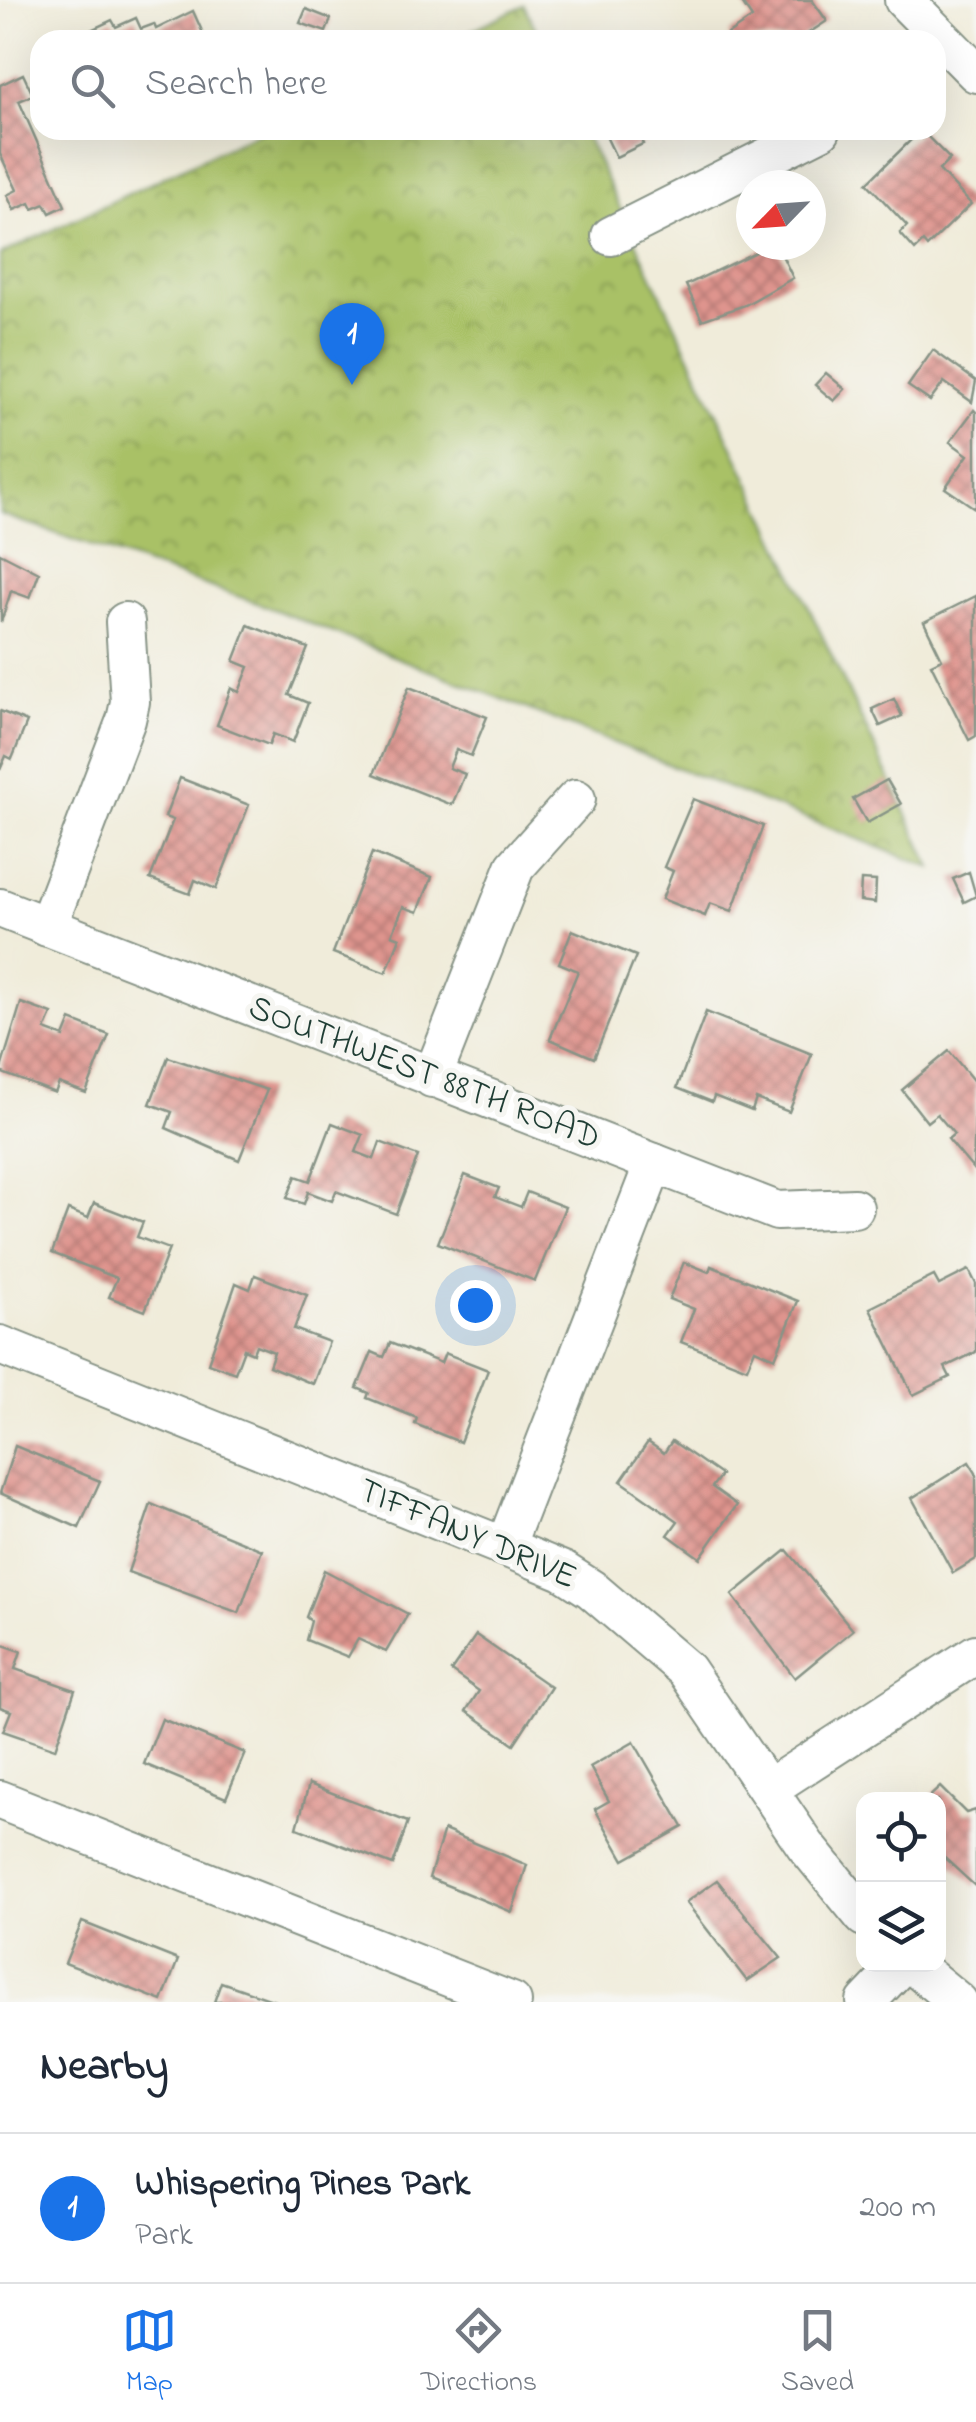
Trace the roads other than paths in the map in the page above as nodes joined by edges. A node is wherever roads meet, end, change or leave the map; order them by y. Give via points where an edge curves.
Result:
1 (904, 0) edge
2 (922, 30) edge
3 (946, 50) edge
4 (976, 73) edge
5 (801, 140) edge
6 (611, 236) dead end
7 (125, 622) dead end
8 (576, 799) dead end
9 (0, 908) edge
10 (47, 927) junction
11 (432, 1078) junction
12 (654, 1163) junction
13 (854, 1208) dead end
14 (0, 1344) edge
15 (505, 1546) junction
16 (976, 1654) edge
17 (768, 1789) junction
18 (0, 1800) edge
19 (856, 1907) edge
20 (894, 1972) edge
21 (922, 1972) edge
22 (512, 2002) edge
23 (866, 2002) edge
24 (958, 2002) edge

1 - 2 street
3 - 4 street
5 - 6 street
7 - 10 street via 126,720
8 - 11 street via 515,867
9 - 10 street, SOUTHWEST 88TH ROAD
10 - 11 street, SOUTHWEST 88TH ROAD
11 - 12 street, SOUTHWEST 88TH ROAD
12 - 13 street, SOUTHWEST 88TH ROAD via 776,1211
12 - 15 street
14 - 15 street, TIFFANY DRIVE
15 - 17 street, TIFFANY DRIVE via 563,1571 657,1641 712,1702
16 - 17 street
17 - 19 street, TIFFANY DRIVE
18 - 22 street
20 - 23 street
21 - 24 street

